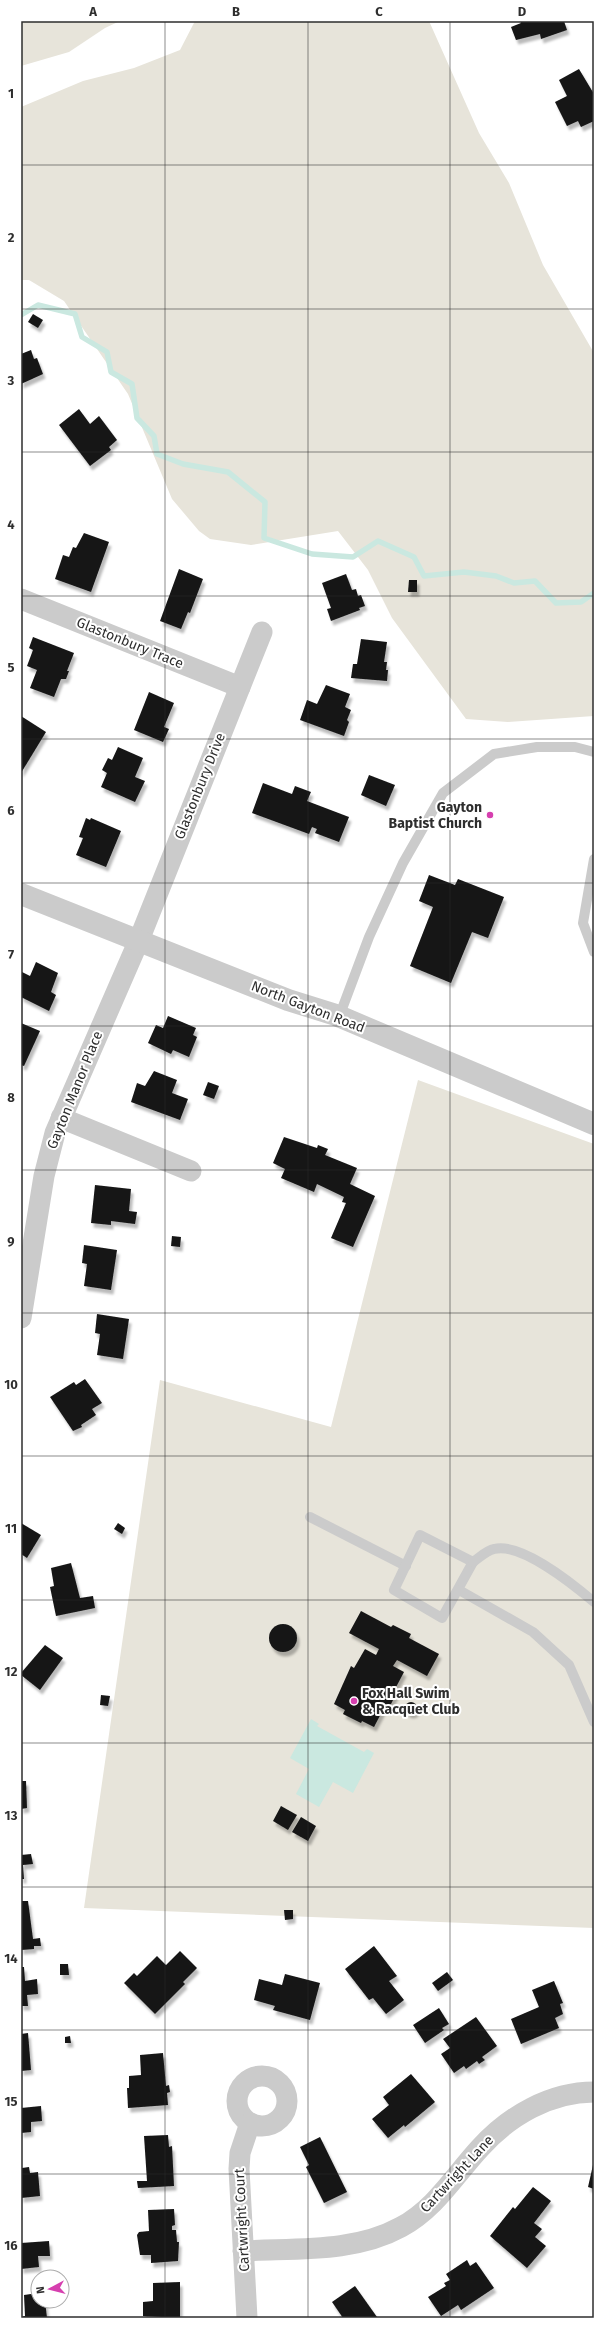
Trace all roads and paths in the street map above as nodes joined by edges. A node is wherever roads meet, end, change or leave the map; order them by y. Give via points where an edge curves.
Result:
1 (21, 599) edge
2 (262, 632) dead end
3 (240, 686) junction
4 (594, 752) edge
5 (594, 859) edge
6 (21, 894) edge
7 (139, 940) junction
8 (594, 952) edge
9 (339, 1017) junction
10 (61, 1118) junction
11 (594, 1124) edge
12 (190, 1171) dead end
13 (21, 1318) edge
14 (310, 1517) dead end
15 (473, 1562) junction
16 (406, 1566) junction
17 (460, 1590) junction
18 (594, 1602) edge
19 (594, 1722) edge
20 (594, 2092) edge
21 (250, 2123) dead end
22 (243, 2251) junction
23 (247, 2318) edge

1 - 3 street, Glastonbury Trace
2 - 3 street, Glastonbury Drive
3 - 7 street, Glastonbury Drive
4 - 9 lane via 575,747 537,747 494,754 443,793 403,863 369,937
5 - 8 lane via 583,924
6 - 7 street, North Gayton Road
7 - 9 street, North Gayton Road via 288,1000
7 - 10 street, Gayton Manor Place
9 - 11 street, North Gayton Road
10 - 12 street
10 - 13 street, Gayton Manor Place via 44,1176
14 - 16 lane
15 - 16 lane via 420,1535
15 - 17 lane
15 - 18 lane via 493,1549 508,1548 532,1559
16 - 17 lane via 394,1590 442,1618
17 - 19 lane via 533,1632 569,1665
20 - 22 street, Cartwright Lane via 569,2094 552,2099 512,2119 480,2148 437,2199 401,2227 365,2242
21 - 22 street, Cartwright Court via 240,2153 239,2169
22 - 23 street, Cartwright Court

